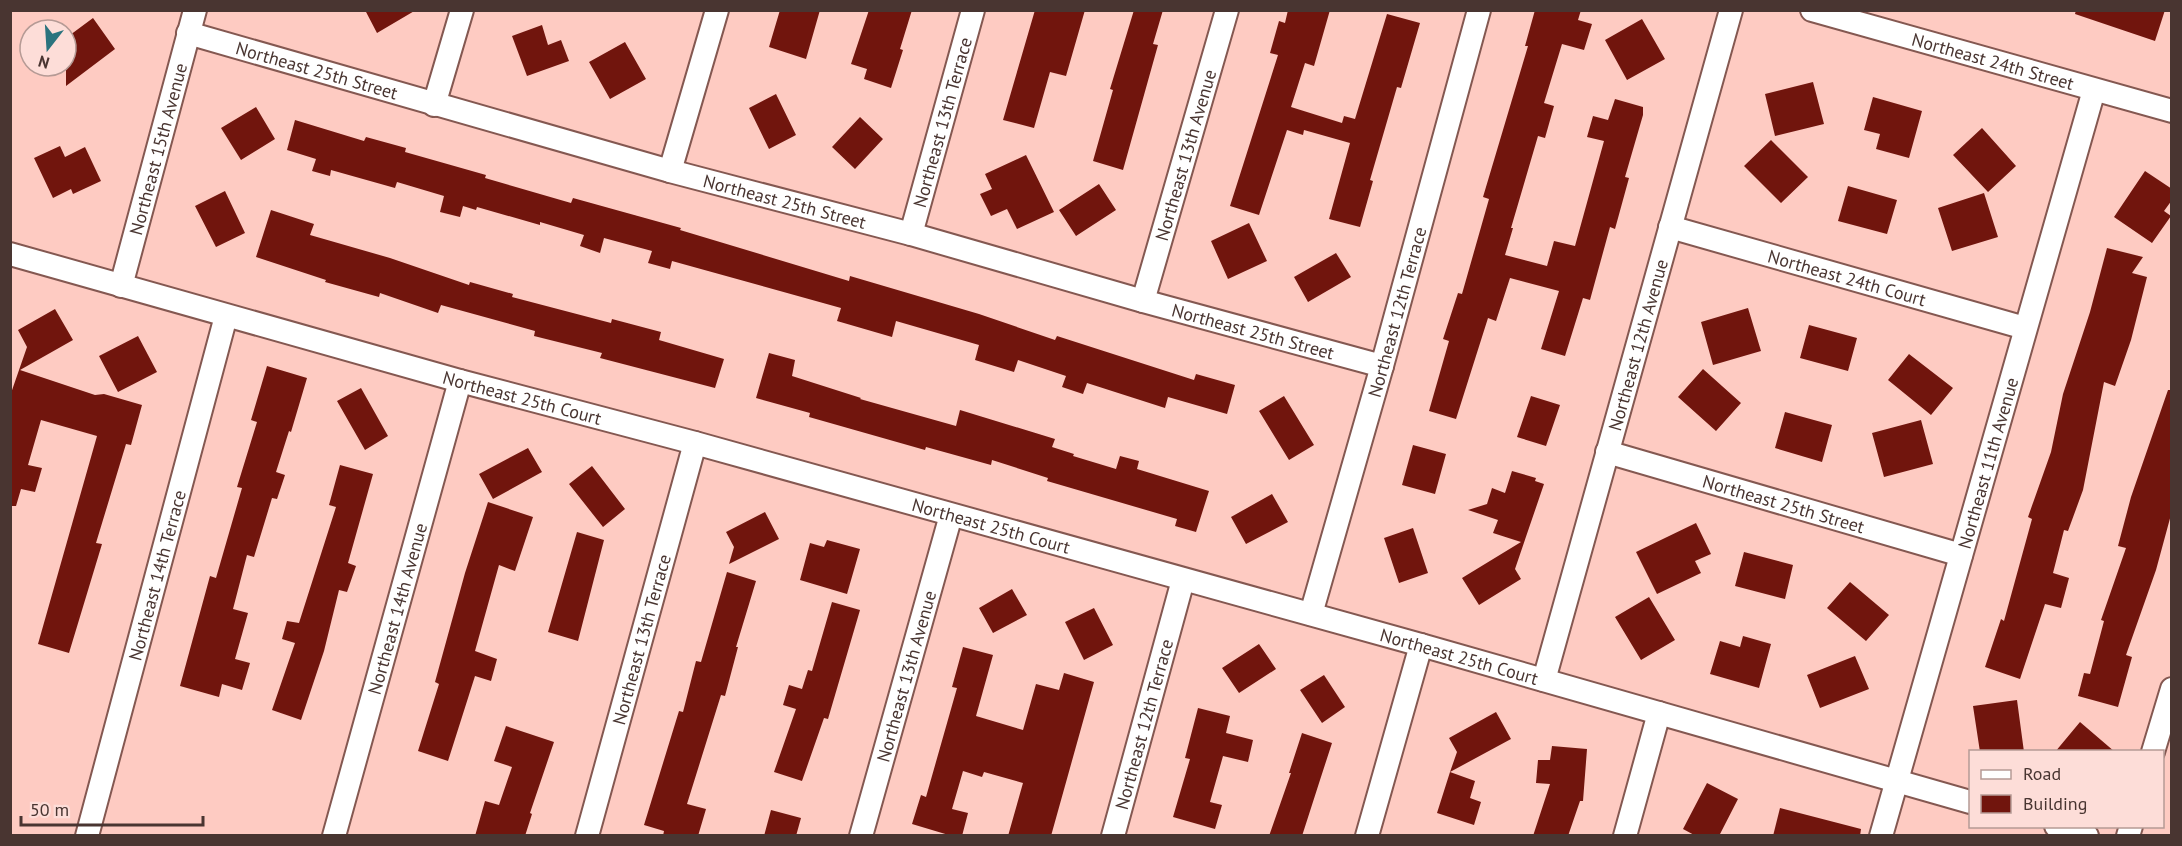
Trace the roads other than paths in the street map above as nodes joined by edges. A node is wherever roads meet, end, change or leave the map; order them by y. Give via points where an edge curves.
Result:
1 (195, 10) edge
2 (462, 10) edge
3 (717, 10) edge
4 (973, 10) edge
5 (1227, 10) edge
6 (1479, 10) edge
7 (1731, 10) edge
8 (1812, 10) edge
9 (188, 33) junction
10 (2094, 90) junction
11 (434, 105) junction
12 (2172, 111) edge
13 (670, 171) junction
14 (1670, 227) junction
15 (910, 234) junction
16 (10, 254) edge
17 (121, 286) junction
18 (1143, 301) junction
19 (226, 316) junction
20 (2025, 328) junction
21 (1382, 366) junction
22 (460, 381) junction
23 (695, 443) junction
24 (1607, 452) junction
25 (951, 514) junction
26 (1960, 555) junction
27 (1183, 580) junction
28 (1311, 614) junction
29 (1421, 645) junction
30 (1544, 680) junction
31 (2172, 689) edge
32 (1659, 713) junction
33 (2154, 750) edge
34 (1896, 781) junction
35 (1969, 801) edge
36 (2062, 828) edge
37 (87, 836) edge
38 (333, 836) edge
39 (587, 836) edge
40 (861, 836) edge
41 (1113, 836) edge
42 (1368, 836) edge
43 (1625, 836) edge
44 (1881, 836) edge
45 (2087, 836) edge

1 - 9 street, Northeast 15th Avenue
2 - 11 street
3 - 13 street
4 - 15 street, Northeast 13th Terrace
5 - 18 street, Northeast 13th Avenue
6 - 21 street, Northeast 12th Terrace
7 - 14 street, Northeast 12th Avenue
8 - 10 street, Northeast 24th Street
9 - 11 street, Northeast 25th Street
9 - 17 street, Northeast 15th Avenue
10 - 12 street, Northeast 24th Street
10 - 20 street, Northeast 11th Avenue
11 - 13 street, Northeast 25th Street
13 - 15 street, Northeast 25th Street
14 - 20 street, Northeast 24th Court
14 - 24 street, Northeast 12th Avenue
15 - 18 street, Northeast 25th Street
16 - 17 street, Northeast 25th Court
17 - 19 street, Northeast 25th Court
18 - 21 street, Northeast 25th Street
19 - 22 street, Northeast 25th Court
19 - 37 street, Northeast 14th Terrace
20 - 26 street, Northeast 11th Avenue
21 - 28 street, Northeast 12th Terrace
22 - 23 street, Northeast 25th Court
22 - 38 street, Northeast 14th Avenue
23 - 25 street, Northeast 25th Court
23 - 39 street, Northeast 13th Terrace
24 - 26 street, Northeast 25th Street
24 - 30 street, Northeast 12th Avenue
25 - 27 street, Northeast 25th Court
25 - 40 street, Northeast 13th Avenue
26 - 34 street, Northeast 11th Avenue
27 - 28 street, Northeast 25th Court
27 - 41 street, Northeast 12th Terrace
28 - 29 street, Northeast 25th Court
29 - 30 street, Northeast 25th Court
29 - 42 street
30 - 32 street, Northeast 25th Court
31 - 33 street
32 - 34 street, Northeast 25th Court
32 - 43 street
34 - 35 street, Northeast 25th Court
34 - 44 street, Northeast 11th Avenue
36 - 45 street

